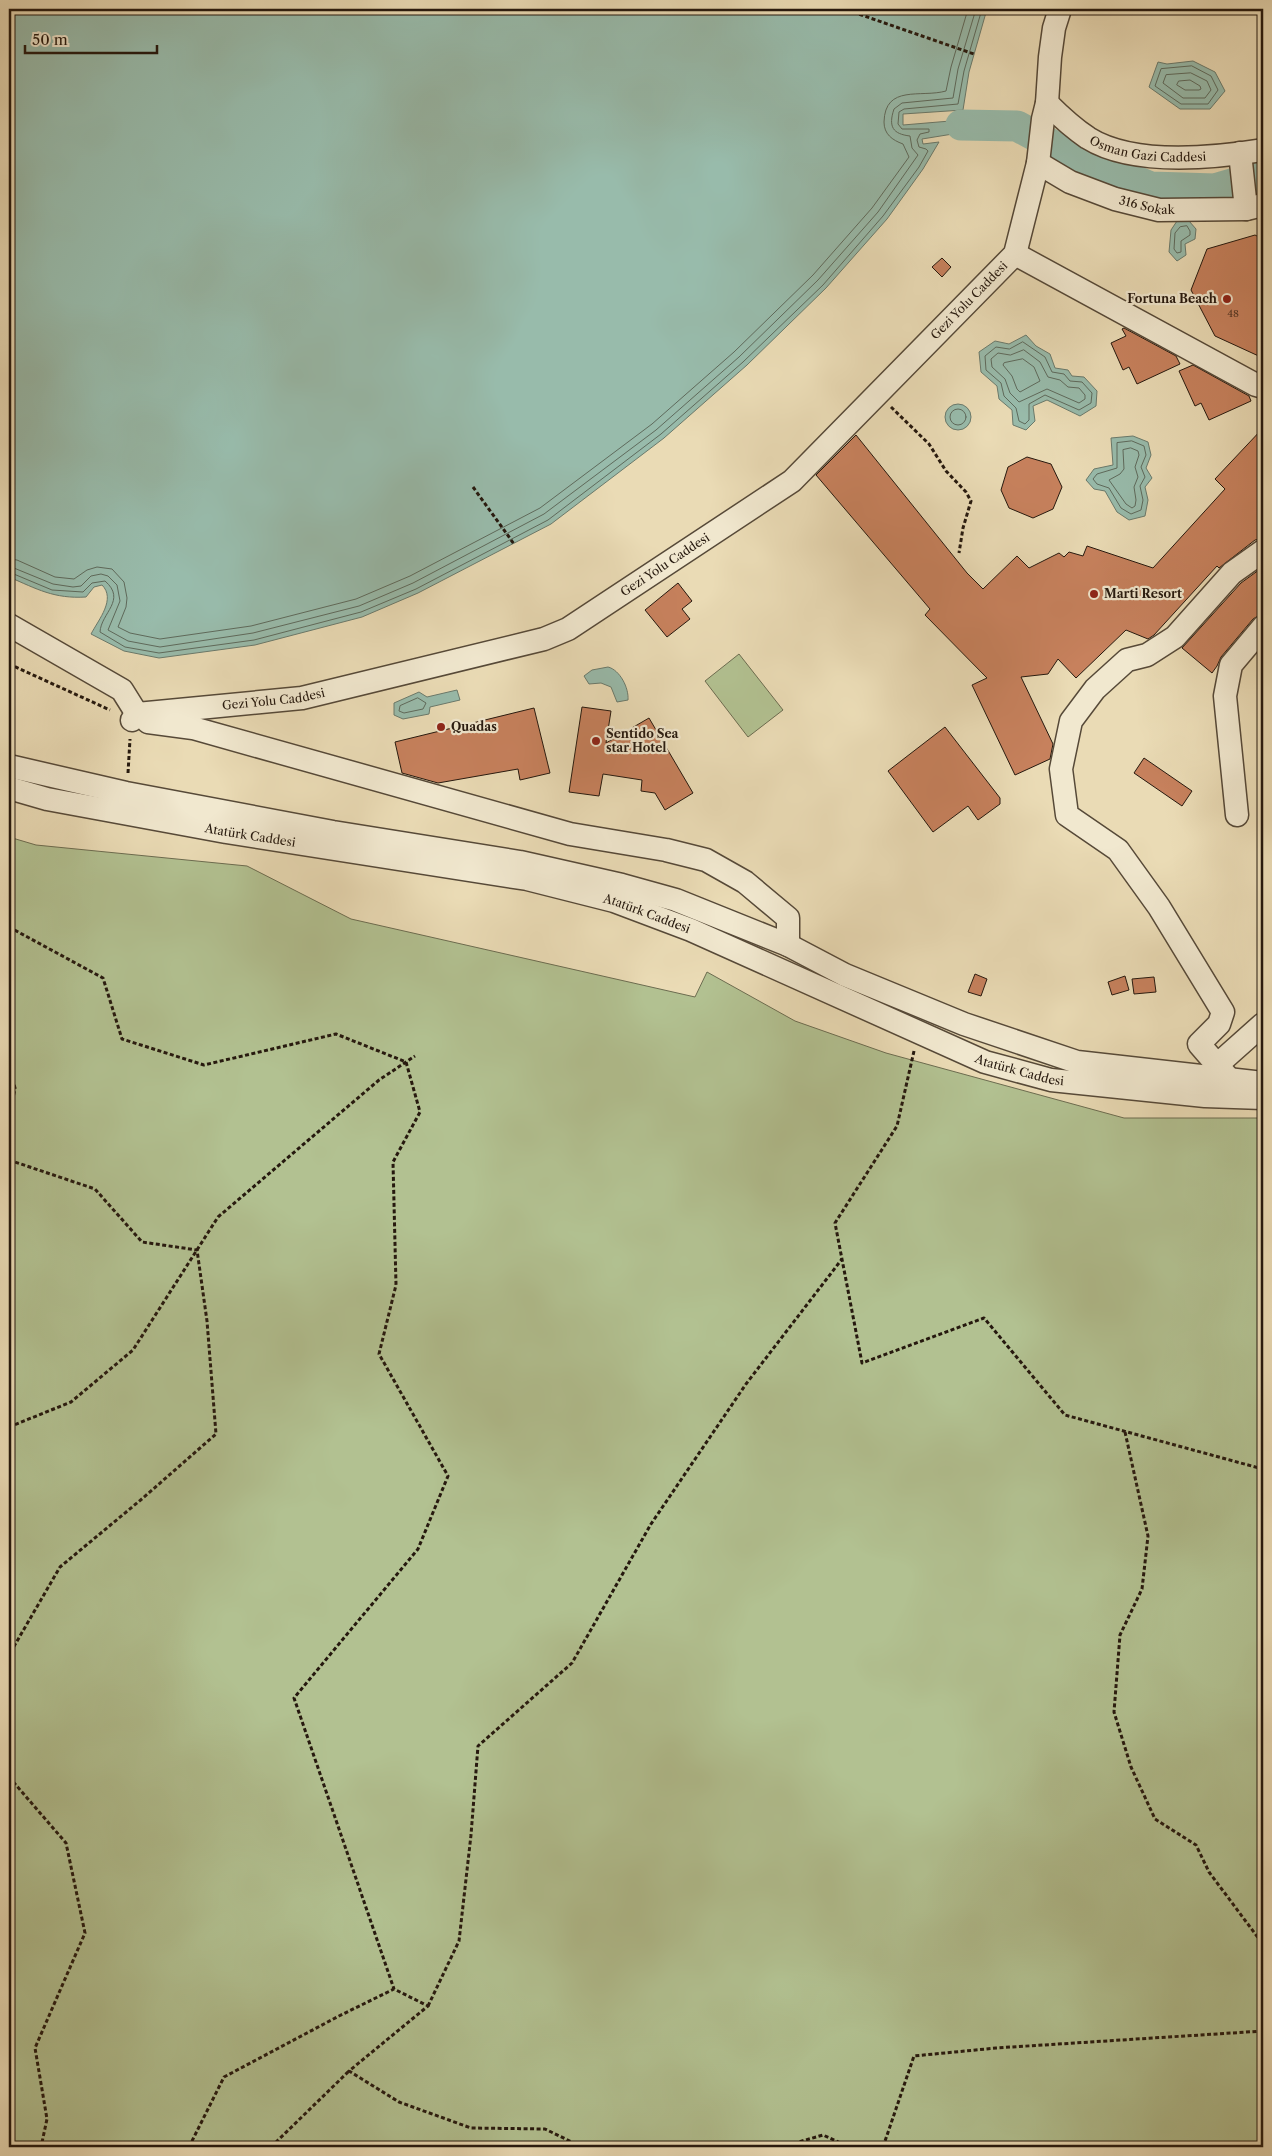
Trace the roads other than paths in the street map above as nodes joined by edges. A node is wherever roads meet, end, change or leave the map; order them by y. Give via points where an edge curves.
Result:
1 (1060, 9) edge
2 (1045, 111) junction
3 (1263, 150) edge
4 (1038, 158) junction
5 (1241, 161) junction
6 (1251, 204) edge
7 (1015, 254) junction
8 (1263, 386) edge
9 (1263, 551) edge
10 (9, 625) edge
11 (1263, 626) edge
12 (135, 717) junction
13 (9, 766) edge
14 (9, 788) edge
15 (1237, 815) dead end
16 (788, 945) junction
17 (1263, 1024) edge
18 (1224, 1072) junction
19 (1263, 1082) edge
20 (1263, 1098) edge

1 - 2 street, Gezi Yolu Caddesi via 1054,28
2 - 4 street, Gezi Yolu Caddesi
2 - 5 street, Osman Gazi Caddesi via 1089,138 1125,153
3 - 5 street, Osman Gazi Caddesi
4 - 6 street, 316 Sokak via 1070,182 1115,200 1159,210
4 - 7 street, Gezi Yolu Caddesi
5 - 6 street
7 - 8 street
7 - 12 street, Gezi Yolu Caddesi via 792,480 568,629 544,639 302,698
9 - 18 street via 1232,573 1176,637 1147,655 1127,660 1095,690 1071,721 1061,769 1067,815 1118,850 1159,907 1224,1012 1219,1024 1199,1044
10 - 12 street via 122,690
11 - 15 street via 1231,665 1224,696
12 - 16 street via 193,728 570,834 706,860 745,882 788,918
13 - 16 street, Atatürk Caddesi via 126,794 529,864 622,885 676,900
14 - 20 street, Atatürk Caddesi via 47,799 226,832 526,879 614,901 691,930 985,1062 1051,1080 1205,1096
16 - 18 street, Atatürk Caddesi via 845,975 964,1024 1077,1062
17 - 18 street
18 - 19 street, Atatürk Caddesi

